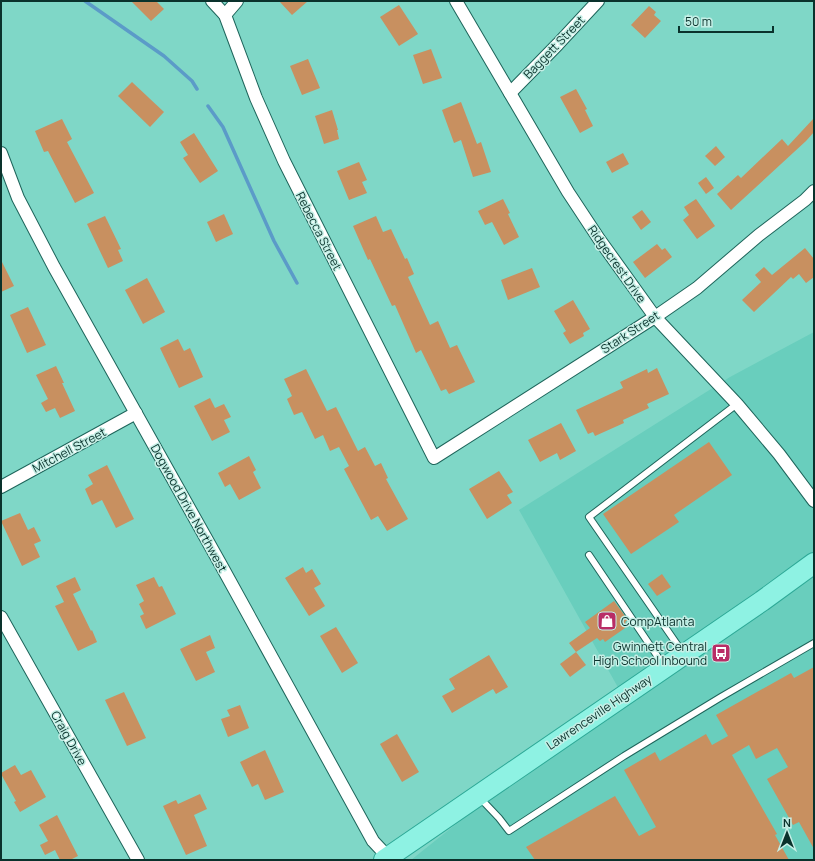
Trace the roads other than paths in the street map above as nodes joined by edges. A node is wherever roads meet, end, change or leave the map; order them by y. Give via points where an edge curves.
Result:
1 (212, 1) edge
2 (237, 1) edge
3 (456, 1) edge
4 (598, 1) edge
5 (225, 15) junction
6 (510, 92) junction
7 (1, 153) edge
8 (814, 192) edge
9 (655, 316) junction
10 (737, 404) junction
11 (136, 414) junction
12 (434, 458) joint
13 (1, 487) edge
14 (814, 501) edge
15 (589, 556) dead end
16 (814, 563) edge
17 (1, 616) edge
18 (814, 643) edge
19 (684, 654) junction
20 (665, 667) junction
21 (477, 796) junction
22 (387, 859) edge
23 (138, 860) edge

1 - 5 street, Rebecca Street
2 - 5 street
3 - 6 street, Ridgecrest Drive
4 - 6 street, Baggett Street
5 - 12 street, Rebecca Street via 256,98 284,161
6 - 9 street, Ridgecrest Drive via 568,192
7 - 11 street, Dogwood Drive Northwest via 18,198
8 - 9 street, Stark Street via 697,288
9 - 10 street, Ridgecrest Drive
9 - 12 street, Stark Street
10 - 14 street, Ridgecrest Drive
10 - 19 lane via 588,517
11 - 13 street, Mitchell Street
11 - 22 street, Dogwood Drive Northwest via 373,841
15 - 20 lane
16 - 19 main road, Lawrenceville Highway
17 - 23 street, Craig Drive
18 - 21 lane via 624,756 509,831
19 - 20 main road, Lawrenceville Highway
20 - 21 main road, Lawrenceville Highway
21 - 22 main road, Lawrenceville Highway

